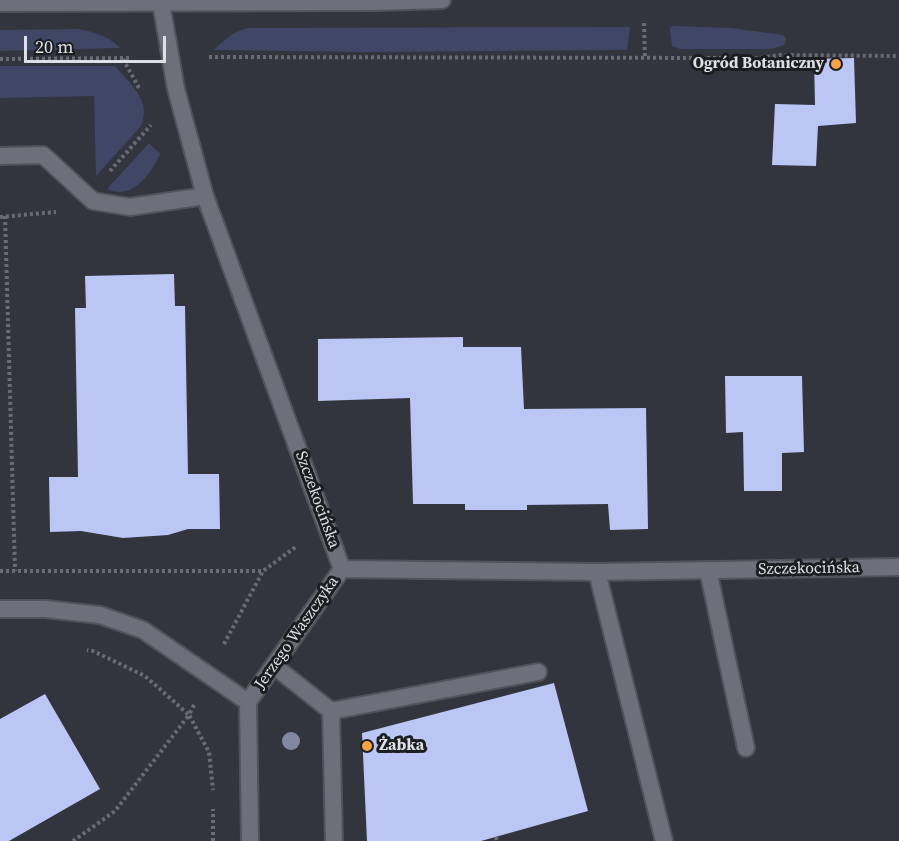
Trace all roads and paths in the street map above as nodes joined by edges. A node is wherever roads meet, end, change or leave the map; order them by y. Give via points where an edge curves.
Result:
1 (442, 0) edge
2 (94, 1) edge
3 (375, 1) edge
4 (0, 3) edge
5 (161, 3) junction
6 (644, 23) dead end
7 (209, 57) dead end
8 (899, 57) edge
9 (131, 58) dead end
10 (645, 58) junction
11 (0, 59) edge
12 (123, 59) junction
13 (144, 98) dead end
14 (150, 115) dead end
15 (0, 156) edge
16 (88, 196) junction
17 (205, 196) junction
18 (3, 217) edge
19 (304, 542) dead end
20 (899, 567) edge
21 (342, 568) junction
22 (708, 570) junction
23 (0, 571) edge
24 (15, 571) junction
25 (597, 572) junction
26 (0, 609) edge
27 (82, 650) dead end
28 (274, 666) junction
29 (538, 672) dead end
30 (248, 702) junction
31 (331, 711) junction
32 (746, 748) dead end
33 (73, 841) edge
34 (250, 841) edge
35 (334, 841) edge
36 (664, 841) edge

1 - 3 street
2 - 4 street
2 - 5 street
3 - 5 street
5 - 17 street, Szczekocińska via 176,89
6 - 10 path
7 - 10 path
8 - 10 path
9 - 12 path
11 - 12 path
12 - 13 path
14 - 16 path via 152,123
15 - 16 street via 43,155
16 - 17 street via 93,201 130,207
16 - 18 path via 68,211
17 - 21 street, Szczekocińska
18 - 24 path
19 - 24 path via 263,571
20 - 22 street, Szczekocińska
21 - 25 street, Szczekocińska
21 - 28 street, Jerzego Waszczyka
22 - 25 street, Szczekocińska
22 - 32 street
23 - 24 path
25 - 36 street
26 - 30 street via 100,615 143,630
27 - 33 path via 93,651 145,676 189,715 115,811
28 - 30 street, Jerzego Waszczyka
28 - 31 street
29 - 31 street
30 - 34 street, Jerzego Waszczyka
31 - 35 street

